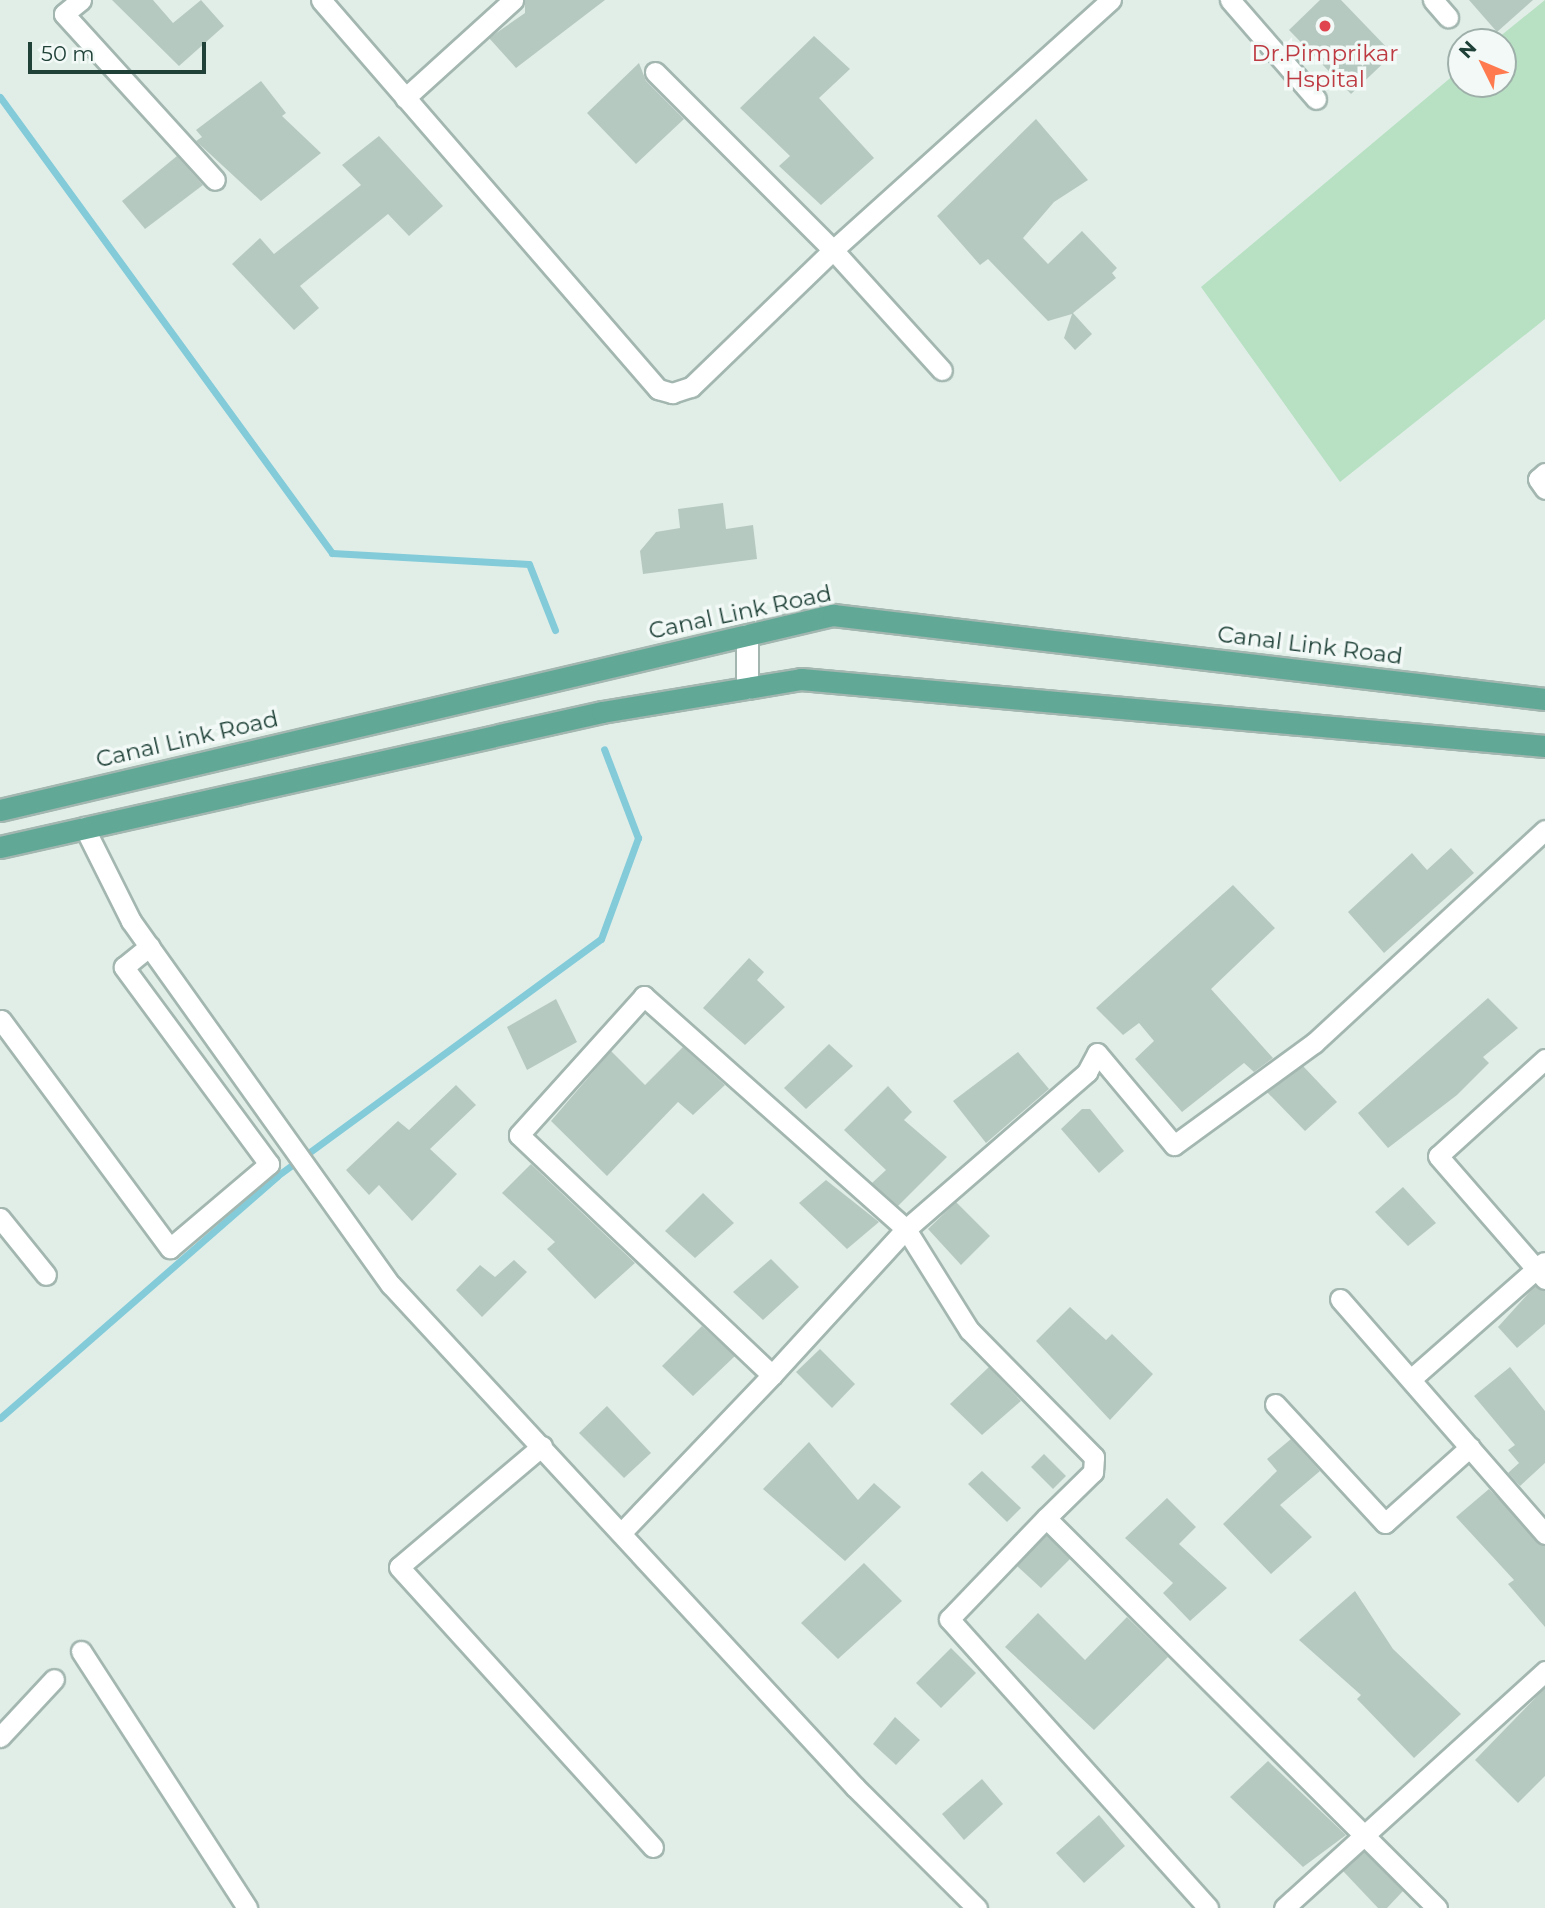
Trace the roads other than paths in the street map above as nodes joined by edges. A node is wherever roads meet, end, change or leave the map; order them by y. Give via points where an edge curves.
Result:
1 (81, 0) edge
2 (321, 0) edge
3 (513, 0) edge
4 (1111, 0) edge
5 (1230, 0) edge
6 (1433, 0) edge
7 (1448, 17) dead end
8 (655, 72) dead end
9 (405, 98) junction
10 (1316, 99) dead end
11 (215, 180) dead end
12 (833, 250) junction
13 (943, 370) dead end
14 (1545, 473) edge
15 (1545, 489) edge
16 (747, 635) junction
17 (747, 688) junction
18 (1545, 699) edge
19 (1545, 746) edge
20 (0, 810) edge
21 (84, 827) junction
22 (1545, 830) edge
23 (0, 847) edge
24 (150, 946) junction
25 (1, 1020) edge
26 (1545, 1059) edge
27 (281, 1126) junction
28 (256, 1146) junction
29 (0, 1218) edge
30 (906, 1229) junction
31 (1542, 1270) edge
32 (46, 1275) dead end
33 (1340, 1299) dead end
34 (772, 1375) junction
35 (1411, 1379) junction
36 (1275, 1404) dead end
37 (542, 1446) junction
38 (1470, 1447) junction
39 (1046, 1518) junction
40 (622, 1532) junction
41 (1545, 1534) edge
42 (81, 1651) dead end
43 (1545, 1671) edge
44 (54, 1679) dead end
45 (0, 1737) edge
46 (1361, 1832) junction
47 (653, 1847) dead end
48 (247, 1908) edge
49 (977, 1908) edge
50 (1208, 1908) edge
51 (1284, 1908) edge
52 (1437, 1908) edge

1 - 11 street via 64,14
2 - 9 street
3 - 9 street
4 - 12 street
5 - 10 street
6 - 7 street
8 - 12 street
9 - 12 street via 658,388 672,393 691,387
12 - 13 street
14 - 15 street via 1538,479
16 - 17 main road
16 - 18 main road, Canal Link Road via 833,615
16 - 20 main road, Canal Link Road
17 - 19 main road via 801,679
17 - 21 main road via 602,712
21 - 23 main road
21 - 24 street
22 - 30 street via 1314,1043 1174,1145 1097,1053 1087,1072
24 - 27 street
24 - 28 street via 124,967
25 - 28 street via 170,1248 269,1164
26 - 31 street via 1438,1156
27 - 28 street
27 - 37 street via 391,1285
29 - 32 street
30 - 34 street
30 - 34 street via 644,996 519,1135
30 - 39 street via 969,1329 1094,1457 1093,1472
31 - 35 street
33 - 35 street
34 - 40 street
35 - 38 street
36 - 38 street via 1385,1523
37 - 40 street
37 - 47 street via 399,1567
38 - 41 street
39 - 46 street
39 - 50 street via 949,1619
40 - 49 street via 855,1787
42 - 48 street
43 - 46 street
44 - 45 street
46 - 51 street
46 - 52 street

